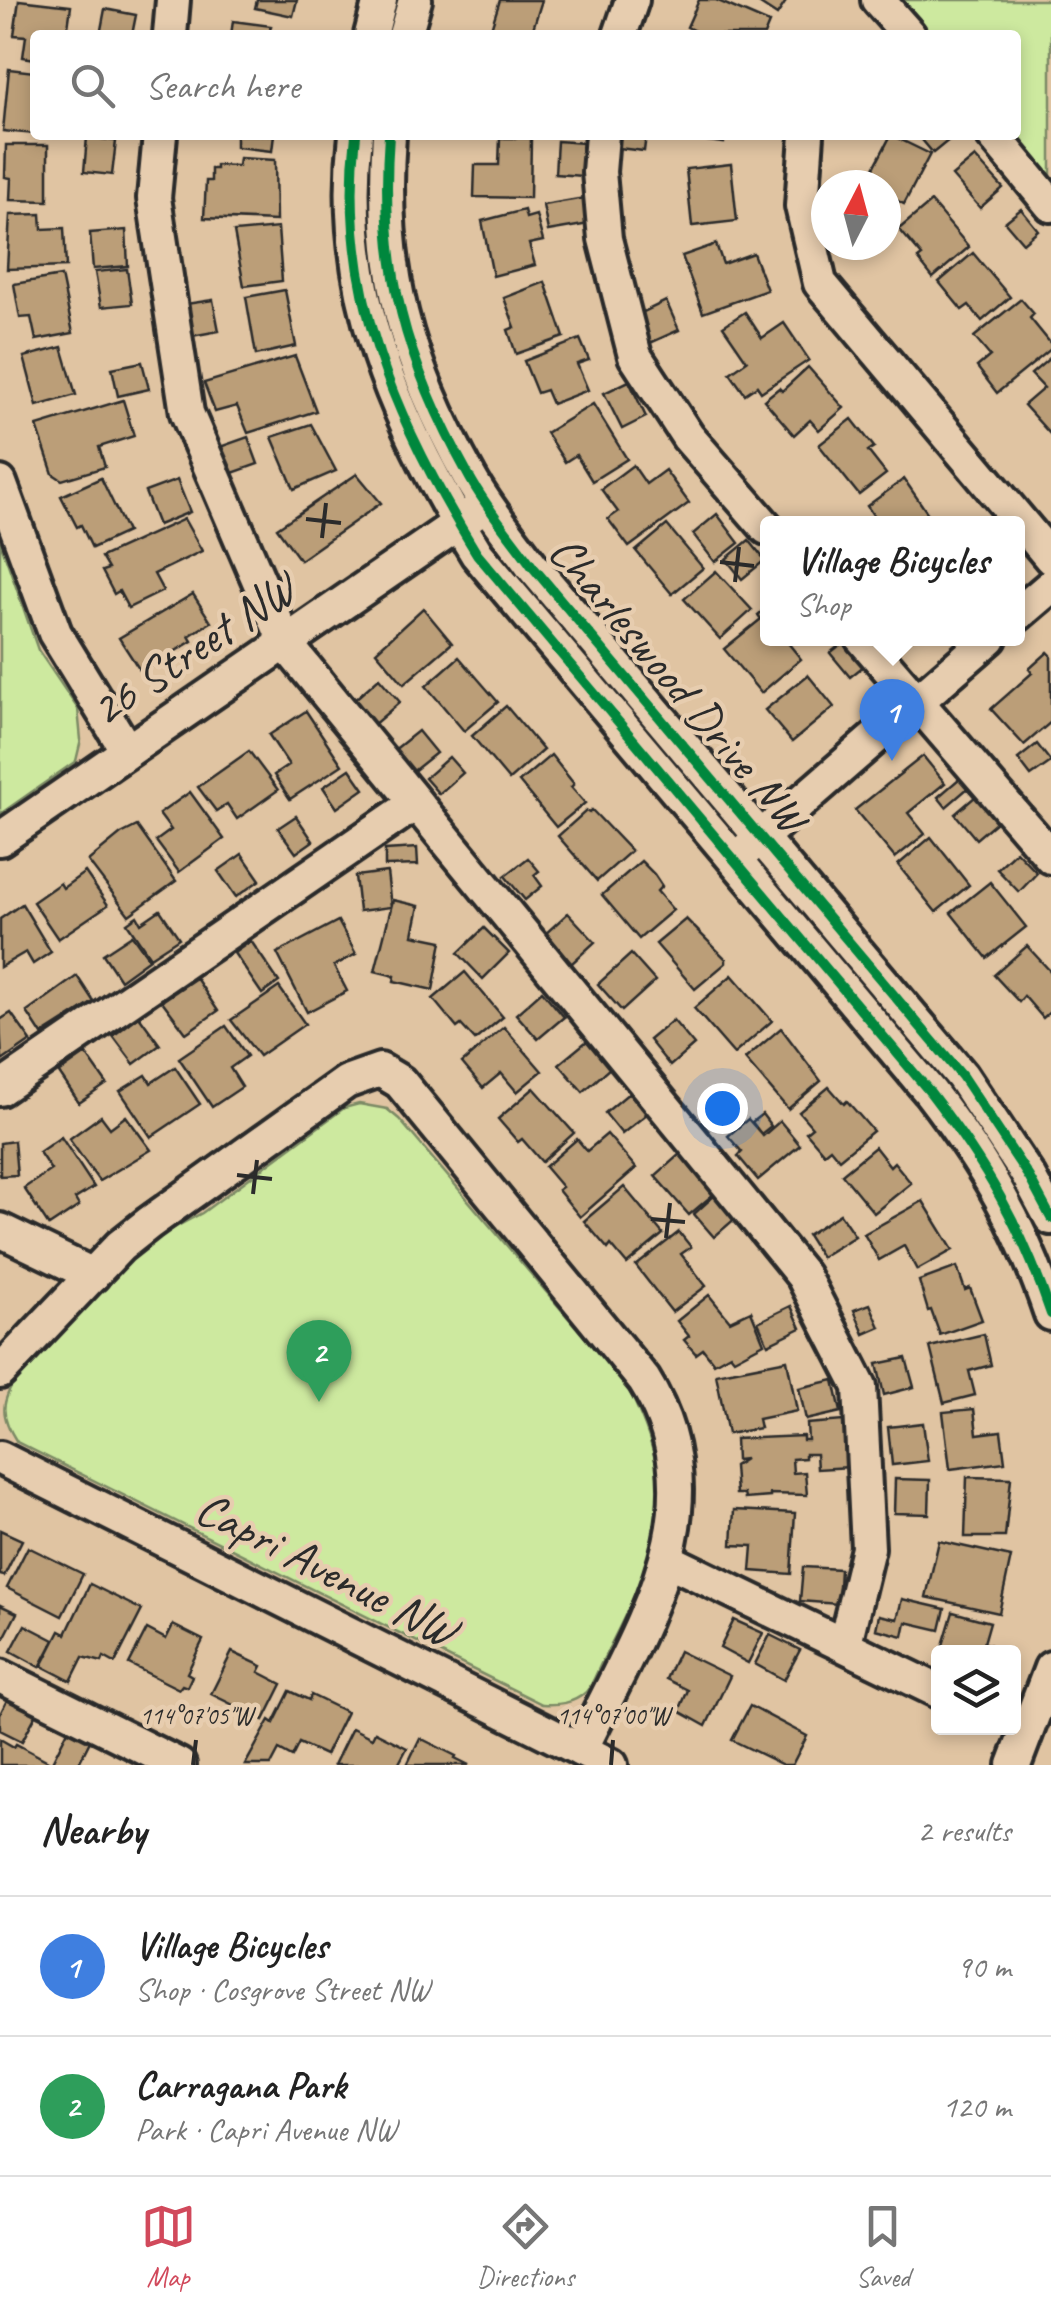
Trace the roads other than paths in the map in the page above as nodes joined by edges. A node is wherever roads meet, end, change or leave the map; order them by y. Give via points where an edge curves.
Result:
1 (173, 0) edge
2 (380, 0) edge
3 (414, 0) edge
4 (632, 0) edge
5 (878, 0) edge
6 (170, 30) edge
7 (372, 30) edge
8 (406, 30) edge
9 (622, 30) edge
10 (903, 30) edge
11 (160, 140) edge
12 (356, 140) edge
13 (388, 140) edge
14 (602, 140) edge
15 (807, 140) edge
16 (997, 140) edge
17 (1051, 204) edge
18 (0, 483) edge
19 (487, 504) junction
20 (1016, 516) edge
21 (760, 520) edge
22 (458, 522) junction
23 (1025, 527) edge
24 (1051, 558) edge
25 (1051, 586) edge
26 (1025, 608) edge
27 (286, 644) junction
28 (869, 646) edge
29 (981, 646) edge
30 (917, 702) junction
31 (126, 749) junction
32 (416, 803) junction
33 (762, 836) junction
34 (0, 839) edge
35 (1051, 857) edge
36 (735, 860) junction
37 (0, 1089) edge
38 (1051, 1218) edge
39 (0, 1230) edge
40 (93, 1275) junction
41 (1051, 1314) edge
42 (0, 1372) edge
43 (0, 1458) edge
44 (668, 1560) junction
45 (844, 1643) junction
46 (1051, 1668) edge
47 (0, 1676) edge
48 (931, 1687) edge
49 (1026, 1744) edge
50 (581, 1750) junction
51 (179, 1765) edge
52 (611, 1765) edge

1 - 6 street
2 - 7 street
3 - 8 street
4 - 9 street
5 - 10 street
11 - 27 street via 154,198 186,413
12 - 22 street, Charleswood Drive NW via 355,232 369,329 406,423
13 - 19 street, Charleswood Drive NW via 386,211 399,313 426,388
14 - 21 street via 605,240 635,356 688,437
15 - 20 street via 802,206 820,282
16 - 17 street
18 - 31 street via 55,633
19 - 22 street, 26 Street NW
19 - 33 street, Charleswood Drive NW
22 - 27 street, 26 Street NW
22 - 36 street, Charleswood Drive NW via 477,554
23 - 24 street
25 - 26 street
27 - 31 street, 26 Street NW
27 - 32 street
28 - 30 street
29 - 30 street
30 - 33 street
30 - 35 street
31 - 34 street, 26 Street NW
32 - 37 street
32 - 45 street via 803,1276 860,1387 868,1548
33 - 36 street
33 - 38 street, Charleswood Drive NW via 962,1076
36 - 41 street, Charleswood Drive NW via 974,1150 1012,1215
39 - 40 street
40 - 42 street
40 - 44 street via 149,1223 331,1093 380,1070 400,1082 658,1402 676,1468
43 - 50 street, Capri Avenue NW
44 - 45 street
44 - 50 street
45 - 48 street
46 - 49 street
47 - 51 street
50 - 52 street, Capri Avenue NW

